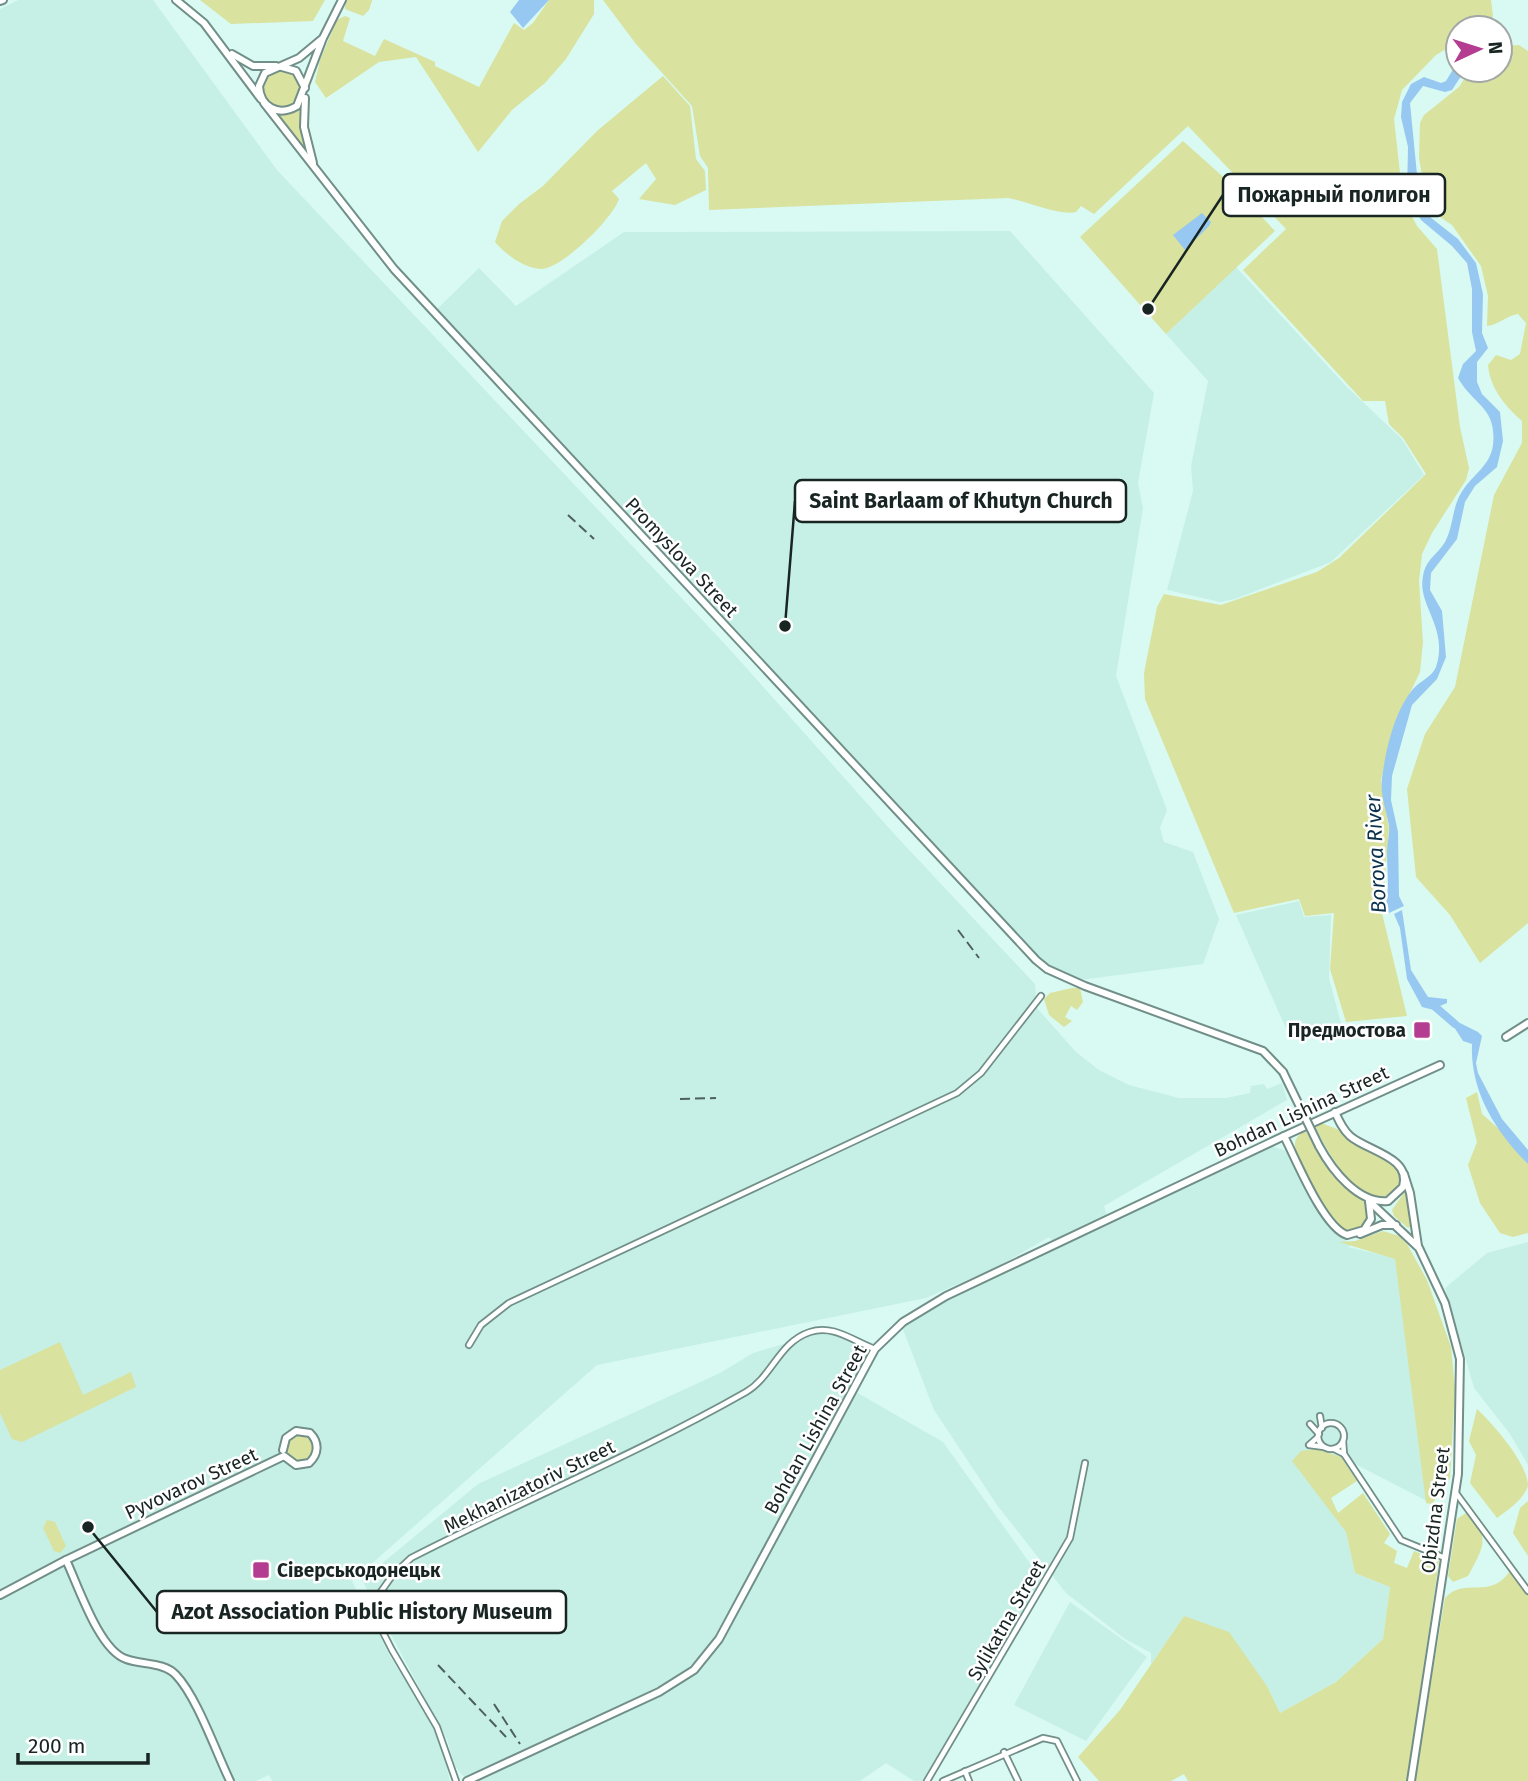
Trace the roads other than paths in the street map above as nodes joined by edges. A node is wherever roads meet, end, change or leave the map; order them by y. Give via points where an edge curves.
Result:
1 (176, 0) edge
2 (342, 0) edge
3 (323, 38) junction
4 (220, 43) junction
5 (276, 66) junction
6 (306, 89) junction
7 (264, 103) junction
8 (315, 168) junction
9 (1041, 996) dead end
10 (1528, 1023) edge
11 (1506, 1037) dead end
12 (1440, 1065) dead end
13 (1335, 1112) junction
14 (1284, 1136) junction
15 (1404, 1174) junction
16 (1369, 1201) junction
17 (1398, 1226) junction
18 (1358, 1234) junction
19 (1419, 1248) junction
20 (470, 1345) dead end
21 (876, 1349) junction
22 (1327, 1423) junction
23 (1320, 1432) junction
24 (1343, 1441) junction
25 (1325, 1447) junction
26 (1333, 1448) junction
27 (284, 1453) junction
28 (1344, 1454) junction
29 (1086, 1463) dead end
30 (1456, 1492) junction
31 (1446, 1558) junction
32 (66, 1560) junction
33 (1528, 1591) edge
34 (0, 1595) edge
35 (1004, 1752) junction
36 (965, 1771) junction
37 (230, 1781) edge
38 (456, 1781) edge
39 (467, 1781) edge
40 (927, 1781) edge
41 (943, 1781) edge
42 (969, 1781) edge
43 (1018, 1781) edge
44 (1077, 1781) edge
45 (1411, 1781) edge

1 - 4 main road, Promyslova Street
2 - 3 main road, Promyslova Street
3 - 5 main road via 299,58
3 - 6 main road, Promyslova Street
4 - 5 main road, Promyslova Street via 243,63
4 - 7 main road, Promyslova Street
5 - 6 main road via 296,71
5 - 7 main road via 261,80
6 - 7 main road via 290,110 273,110
6 - 8 main road, Promyslova Street via 303,127
7 - 8 main road, Promyslova Street
8 - 16 main road, Promyslova Street, bridge via 416,294 1036,960 1085,986 1263,1051 1283,1072 1338,1174
9 - 20 street via 981,1073 957,1093 509,1303 481,1325
10 - 11 main road
12 - 13 main road, Bohdan Lishina Street
13 - 14 main road, Bohdan Lishina Street
13 - 15 main road via 1350,1136 1392,1160
14 - 18 main road via 1333,1226 1342,1233
14 - 21 main road, Bohdan Lishina Street via 946,1296 903,1322
15 - 16 main road via 1403,1187 1394,1199
15 - 19 main road
16 - 17 main road
16 - 18 main road via 1371,1219
17 - 18 main road
17 - 19 main road
19 - 30 main road, Obizdna Street via 1451,1323 1461,1372
21 - 38 street, Mekhanizatoriv Street via 837,1332 808,1332 788,1345 761,1384 690,1424 411,1558 392,1576 370,1607 444,1741
21 - 39 main road, Bohdan Lishina Street via 719,1639 701,1662 659,1692
22 - 23 street
22 - 23 street via 1320,1416
22 - 24 street via 1341,1427
23 - 25 street
23 - 25 street via 1309,1445
24 - 26 street
24 - 28 street
25 - 26 street
26 - 28 street
27 - 27 main road via 291,1463 305,1465 315,1456 316,1442 310,1433 296,1431 286,1438
27 - 32 main road, Pyvovarov Street
28 - 31 street via 1401,1540
29 - 40 street, Sylikatna Street via 1070,1538
30 - 31 main road, Obizdna Street
30 - 33 street
31 - 45 main road, Obizdna Street
32 - 34 main road, Pyvovarov Street
32 - 37 main road via 109,1648 124,1659 165,1667 176,1674
35 - 36 street
35 - 43 street
35 - 44 street via 1044,1738 1058,1741
36 - 41 street
36 - 42 street

